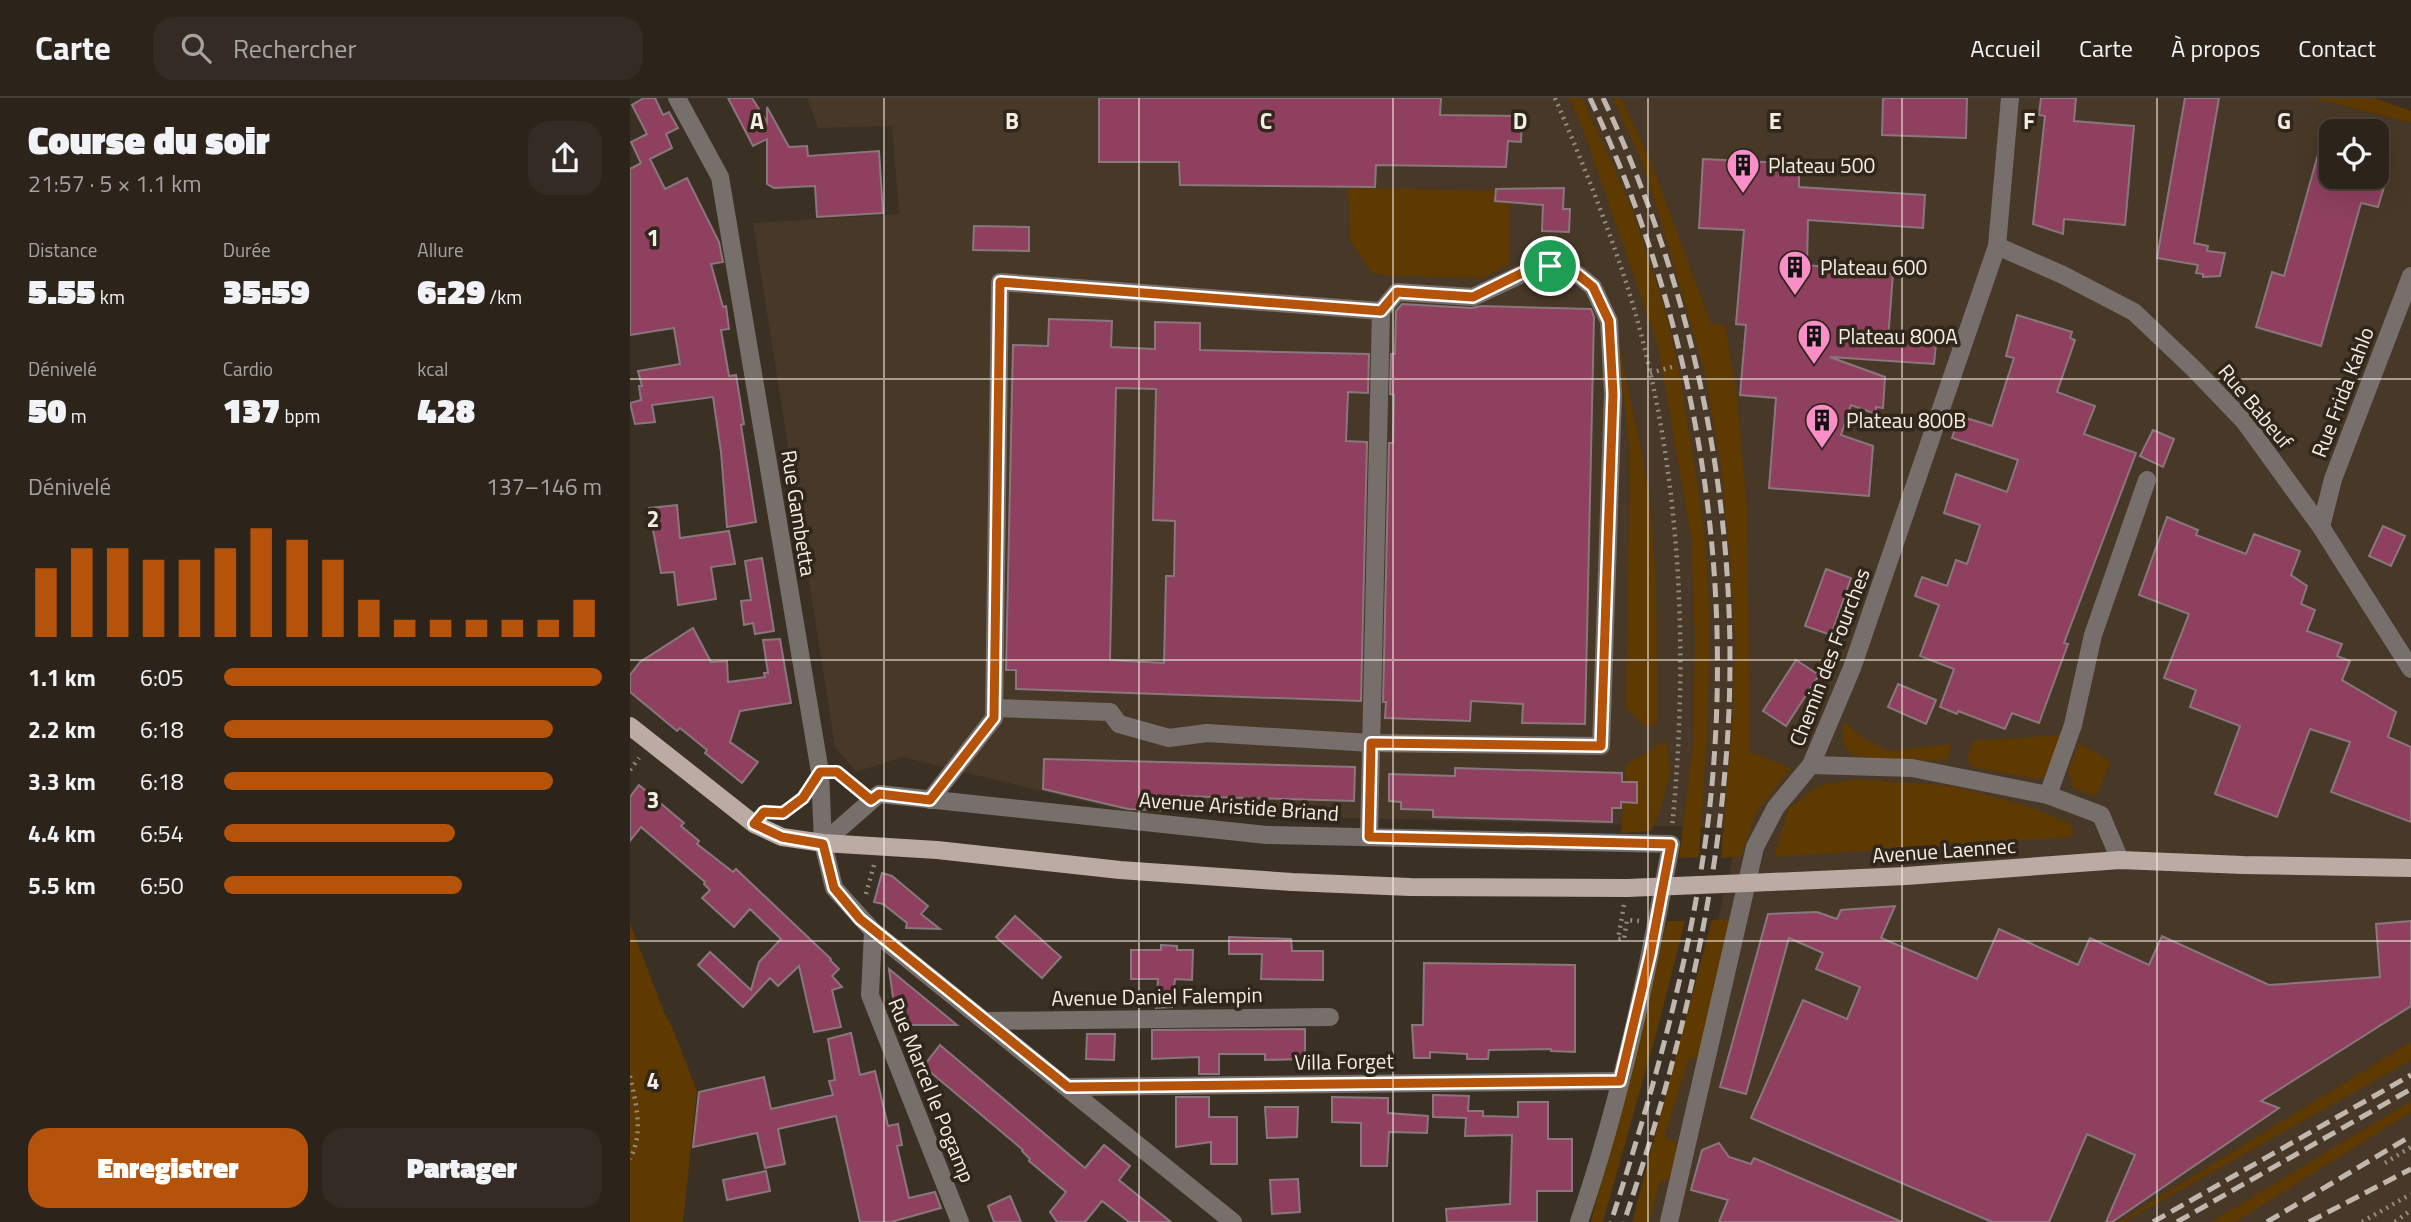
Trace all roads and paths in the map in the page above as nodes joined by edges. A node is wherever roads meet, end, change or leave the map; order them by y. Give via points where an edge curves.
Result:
1 (677, 98) edge
2 (1555, 98) edge
3 (2010, 98) edge
4 (1997, 246) junction
5 (2411, 276) edge
6 (1381, 311) junction
7 (1672, 367) dead end
8 (1649, 373) junction
9 (2147, 480) dead end
10 (2321, 527) junction
11 (2411, 669) edge
12 (995, 708) junction
13 (630, 726) edge
14 (1371, 743) junction
15 (1811, 765) junction
16 (820, 772) junction
17 (2049, 795) junction
18 (871, 800) junction
19 (930, 800) junction
20 (754, 824) junction
21 (1369, 837) junction
22 (823, 844) junction
23 (1671, 844) junction
24 (881, 846) junction
25 (2120, 860) junction
26 (2411, 868) edge
27 (1623, 912) dead end
28 (1627, 920) dead end
29 (867, 925) junction
30 (1330, 1017) dead end
31 (985, 1021) junction
32 (630, 1076) edge
33 (1620, 1081) junction
34 (1068, 1087) junction
35 (2411, 1147) edge
36 (630, 1159) edge
37 (2385, 1163) dead end
38 (2411, 1194) edge
39 (2411, 1210) edge
40 (960, 1222) edge
41 (1233, 1222) edge
42 (1579, 1222) edge
43 (1669, 1222) edge
44 (2362, 1222) edge
45 (2395, 1222) edge

1 - 16 street, Rue Gambetta via 720,177
2 - 8 path via 1624,277
3 - 4 street, Chemin des Fourches
4 - 10 street, Rue Babeuf via 2134,312 2245,421
4 - 15 street, Chemin des Fourches via 1852,668
5 - 10 street, Rue Frida Kahlo via 2333,479
6 - 12 street via 1000,282
6 - 14 street
6 - 14 street via 1397,292 1473,297 1532,268 1571,269 1593,287 1609,321 1613,394 1601,746
7 - 8 path
8 - 23 path via 1678,572 1681,660
9 - 17 street via 2093,635 2073,725
10 - 11 street, Rue Babeuf
12 - 14 street via 1110,712 1119,724 1169,738 1207,733
12 - 19 street via 994,718
13 - 20 main road
14 - 21 street
15 - 17 street via 1912,768
15 - 43 street, Chemin des Fourches via 1776,807 1755,847
16 - 18 path via 837,772
16 - 20 path via 803,798 783,813 764,812
16 - 22 street, Rue Gambetta
17 - 25 street via 2101,815
18 - 19 street, Avenue Aristide Briand via 879,794
18 - 22 street
19 - 21 street, Avenue Aristide Briand via 1267,835
20 - 22 main road via 782,837
21 - 23 street, Avenue Aristide Briand
22 - 24 main road
22 - 29 street, Rue Gambetta via 834,888
23 - 33 street via 1648,968
24 - 25 main road, Avenue Laennec, bridge via 1120,870 1410,887 1628,888 1906,876
24 - 29 path via 873,866
25 - 26 main road, Avenue Laennec
27 - 28 path via 1618,939 1624,939
29 - 31 street
29 - 40 street, Rue Marcel le Pogamp via 870,995
30 - 31 street, Avenue Daniel Falempin
31 - 34 street
32 - 36 path via 639,1114
33 - 34 street, Villa Forget
33 - 42 street
34 - 41 street
35 - 37 path
38 - 44 path
39 - 45 path

